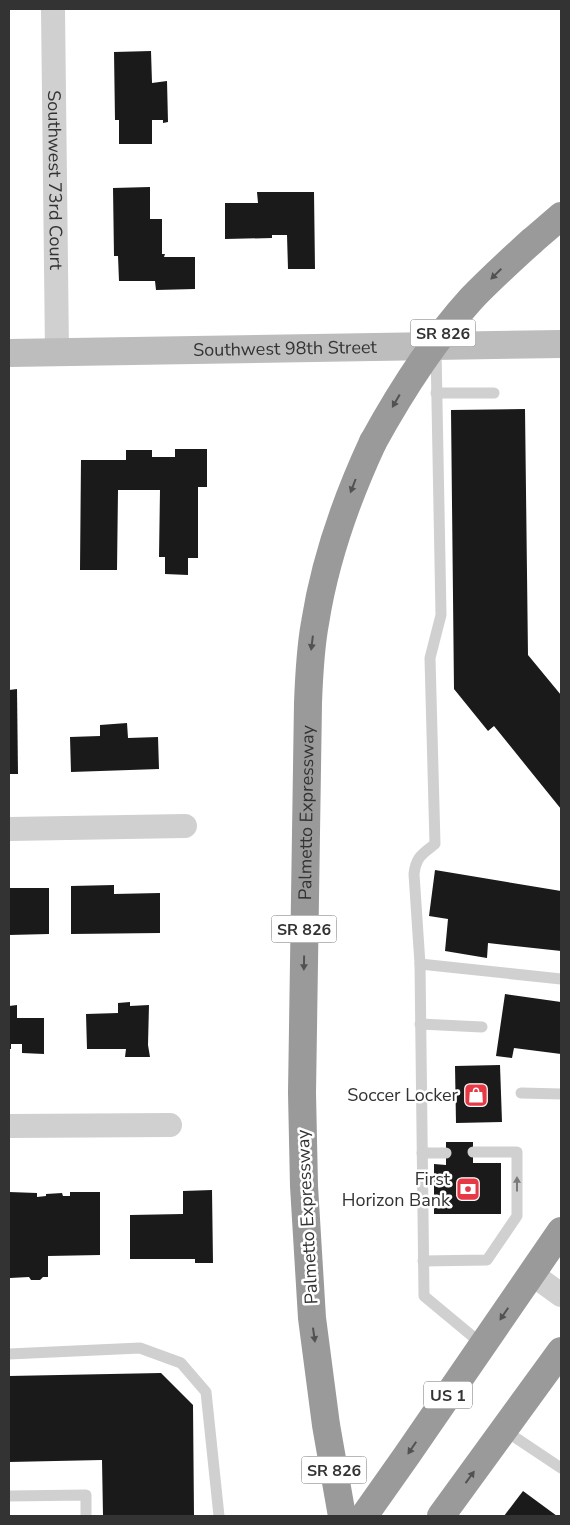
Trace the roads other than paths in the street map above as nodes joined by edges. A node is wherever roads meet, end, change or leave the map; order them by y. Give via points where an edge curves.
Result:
1 (52, 9) edge
2 (561, 216) edge
3 (561, 344) edge
4 (436, 346) junction
5 (57, 352) junction
6 (9, 353) edge
7 (494, 393) dead end
8 (436, 394) junction
9 (185, 826) dead end
10 (9, 829) edge
11 (420, 964) junction
12 (561, 979) edge
13 (420, 1024) junction
14 (482, 1026) dead end
15 (521, 1092) dead end
16 (561, 1094) edge
17 (170, 1125) dead end
18 (9, 1126) edge
19 (473, 1152) dead end
20 (422, 1153) junction
21 (446, 1153) dead end
22 (561, 1231) edge
23 (423, 1261) junction
24 (532, 1274) junction
25 (561, 1295) edge
26 (483, 1345) junction
27 (561, 1351) edge
28 (9, 1354) edge
29 (504, 1430) junction
30 (561, 1468) edge
31 (9, 1496) edge
32 (86, 1516) edge
33 (219, 1516) edge
34 (342, 1516) edge
35 (364, 1516) edge
36 (443, 1516) edge

1 - 5 street, Southwest 73rd Court
2 -> 34 highway, Palmetto Expressway / SR 826, bridge via 471,300 442,333 402,390 356,479 332,546 314,624 308,695 303,1158 312,1318
3 - 4 street, Southwest 98th Street
4 - 5 street, Southwest 98th Street
4 - 8 lane
5 - 6 street, Southwest 98th Street
7 - 8 lane
8 - 11 lane via 440,615 430,658 435,844 420,855 415,868
9 - 10 street
11 - 12 lane
11 - 13 lane
13 - 14 lane
13 - 20 lane
15 - 16 lane
17 - 18 street
23 -> 19 lane via 487,1260 517,1216 517,1152
20 - 21 lane
20 - 23 lane
22 - 24 highway, US 1
23 - 26 lane via 424,1296
24 - 25 street
24 -> 26 highway, US 1
26 -> 35 highway, US 1
27 - 29 highway
28 - 33 lane via 140,1348 181,1363 206,1392
29 - 30 lane
36 -> 29 highway
31 - 32 lane via 86,1495

